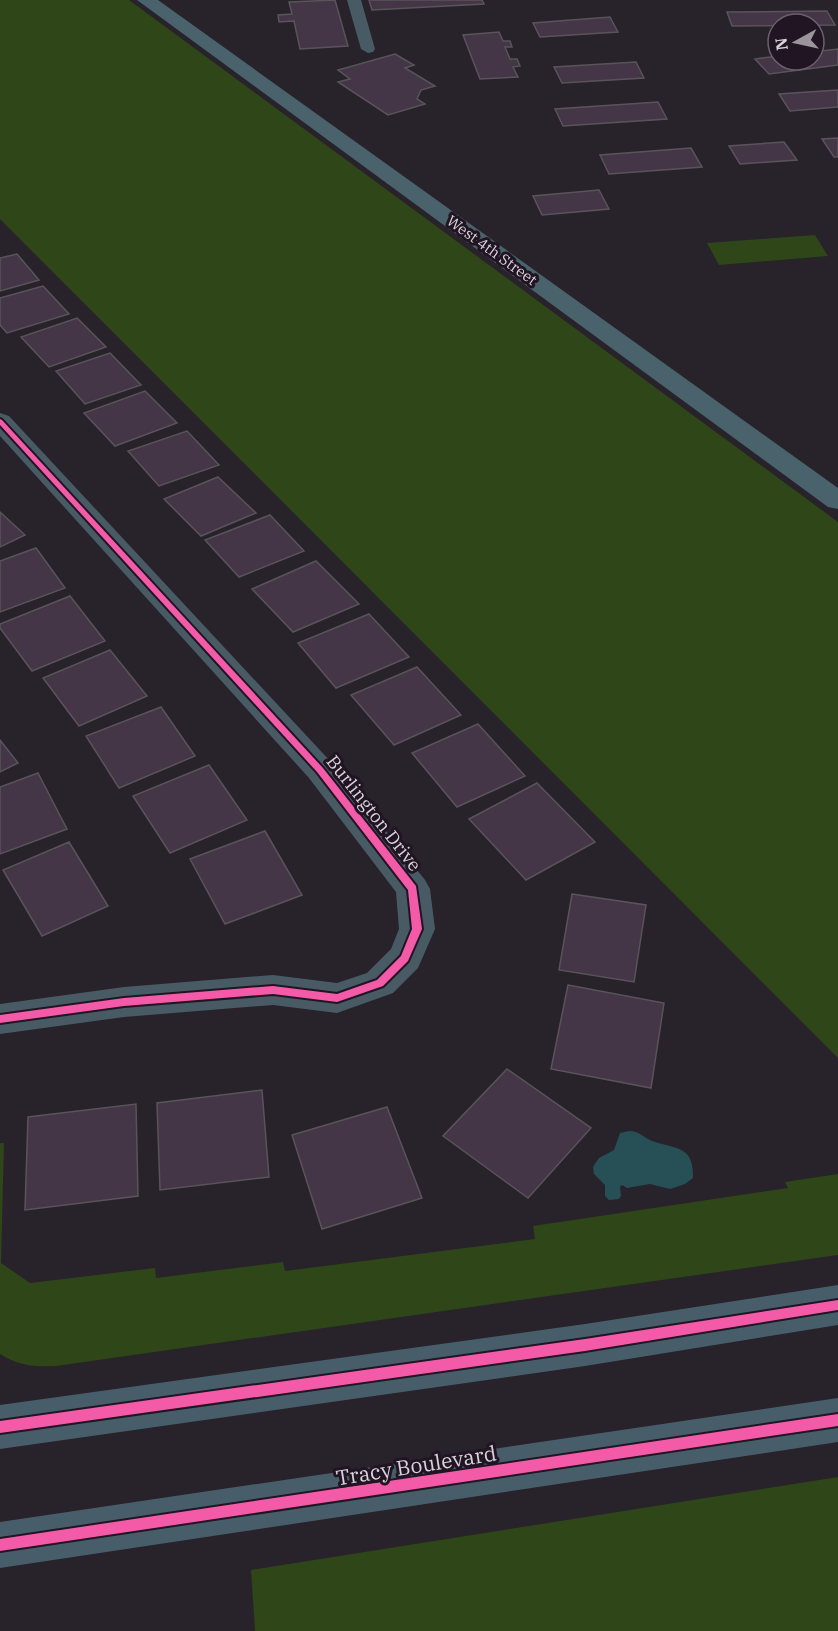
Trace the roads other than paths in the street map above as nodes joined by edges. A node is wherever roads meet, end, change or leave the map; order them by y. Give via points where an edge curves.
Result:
1 (147, 0) edge
2 (354, 0) edge
3 (368, 49) dead end
4 (0, 422) edge
5 (838, 501) edge
6 (0, 1018) edge
7 (838, 1305) edge
8 (838, 1420) edge
9 (0, 1427) edge
10 (0, 1545) edge

1 - 5 street, West 4th Street
2 - 3 lane
4 - 6 street, Burlington Drive via 320,770 413,889 417,929 405,958 380,983 337,998 273,990 124,1002
7 - 9 main road via 585,1345
8 - 10 main road, Tracy Boulevard

